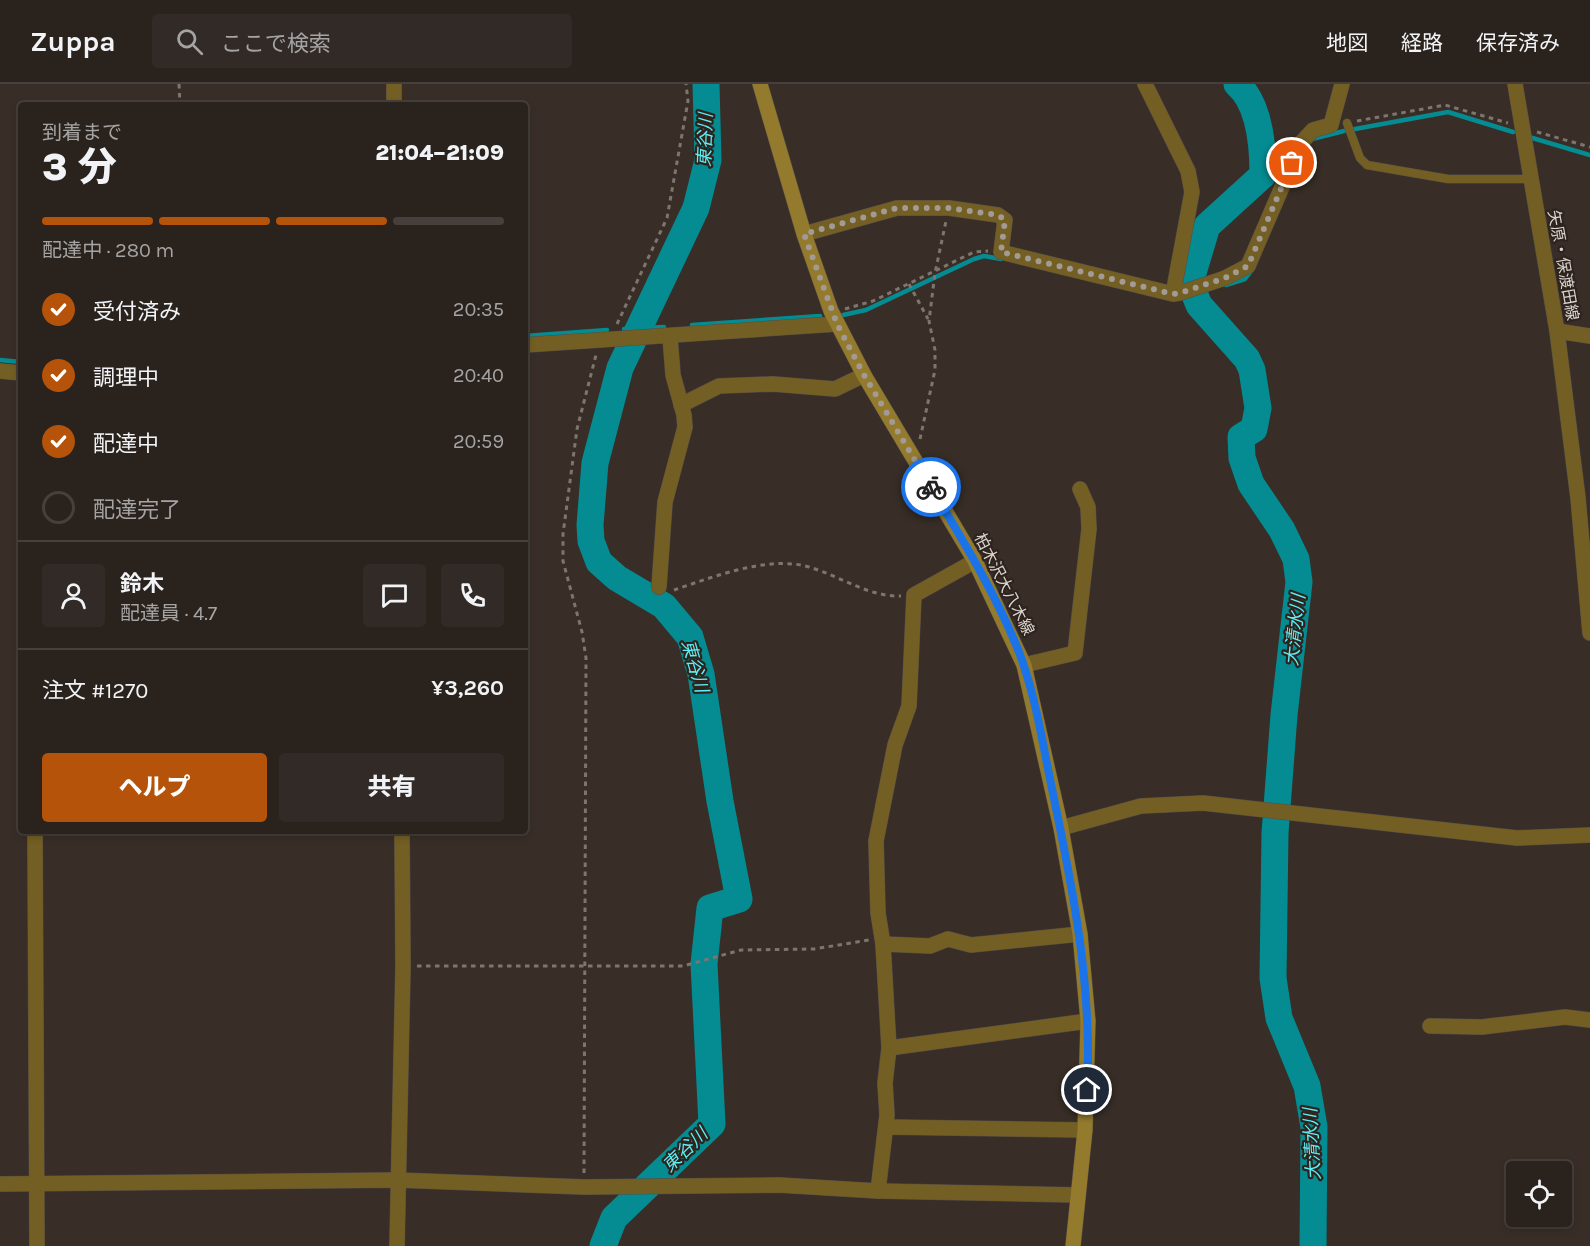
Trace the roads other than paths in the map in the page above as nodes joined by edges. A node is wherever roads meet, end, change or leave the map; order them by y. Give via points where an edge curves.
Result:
1 (394, 84) edge
2 (760, 84) edge
3 (1145, 84) edge
4 (1342, 84) edge
5 (1515, 84) edge
6 (394, 102) edge
7 (1347, 123) road end
8 (1532, 179) junction
9 (804, 234) junction
10 (1177, 293) junction
11 (839, 317) junction
12 (1557, 331) junction
13 (665, 336) junction
14 (1590, 336) edge
15 (528, 345) edge
16 (0, 371) edge
17 (18, 373) edge
18 (864, 375) junction
19 (681, 405) junction
20 (1080, 489) dead end
21 (1584, 499) edge
22 (975, 561) junction
23 (659, 587) road end
24 (1590, 633) edge
25 (1024, 665) junction
26 (1061, 828) junction
27 (35, 834) edge
28 (402, 834) edge
29 (1590, 836) edge
30 (1080, 934) junction
31 (883, 941) junction
32 (1590, 1020) edge
33 (1088, 1021) junction
34 (1430, 1026) dead end
35 (889, 1048) junction
36 (886, 1127) junction
37 (1085, 1130) junction
38 (397, 1180) junction
39 (0, 1184) edge
40 (38, 1184) junction
41 (878, 1191) junction
42 (1078, 1195) junction
43 (37, 1246) edge
44 (396, 1246) edge
45 (1073, 1246) edge

1 - 6 street
2 - 9 main road, 柏木沢大八木線
3 - 10 street via 1188,171 1192,192
4 - 10 street via 1331,125 1313,130 1301,143 1248,266
5 - 8 street, 矢原・保渡田線
7 - 8 lane via 1360,158 1367,165 1448,179
8 - 12 street, 矢原・保渡田線
9 - 10 street via 897,208 949,208 1002,217 1006,225 1001,252
9 - 11 main road, 柏木沢大八木線
11 - 13 street
11 - 18 main road, 柏木沢大八木線
12 - 14 street
12 - 21 street, 矢原・保渡田線
13 - 15 street
13 - 19 street
16 - 17 street
18 - 19 street via 835,389 773,384 719,386
18 - 22 main road, 柏木沢大八木線
19 - 23 street via 685,427 665,502
20 - 25 street via 1088,507 1089,529 1075,653
21 - 24 street, 矢原・保渡田線
22 - 25 main road, 柏木沢大八木線
22 - 31 street via 914,595 909,706 895,745 876,841 878,913
25 - 26 main road, 柏木沢大八木線
26 - 29 street via 1141,806 1203,802 1517,837
26 - 30 main road, 柏木沢大八木線
27 - 40 street
28 - 38 street
30 - 31 street via 971,945 948,939 930,946
30 - 33 main road, 柏木沢大八木線
31 - 35 street
32 - 34 street via 1565,1017 1482,1027
33 - 35 street
33 - 37 main road, 柏木沢大八木線
35 - 36 street
36 - 37 street
36 - 41 street
37 - 42 main road, 柏木沢大八木線
38 - 40 street
38 - 41 street via 584,1187 779,1185
38 - 44 street
39 - 40 street
40 - 43 street
41 - 42 street
42 - 45 main road, 柏木沢大八木線

